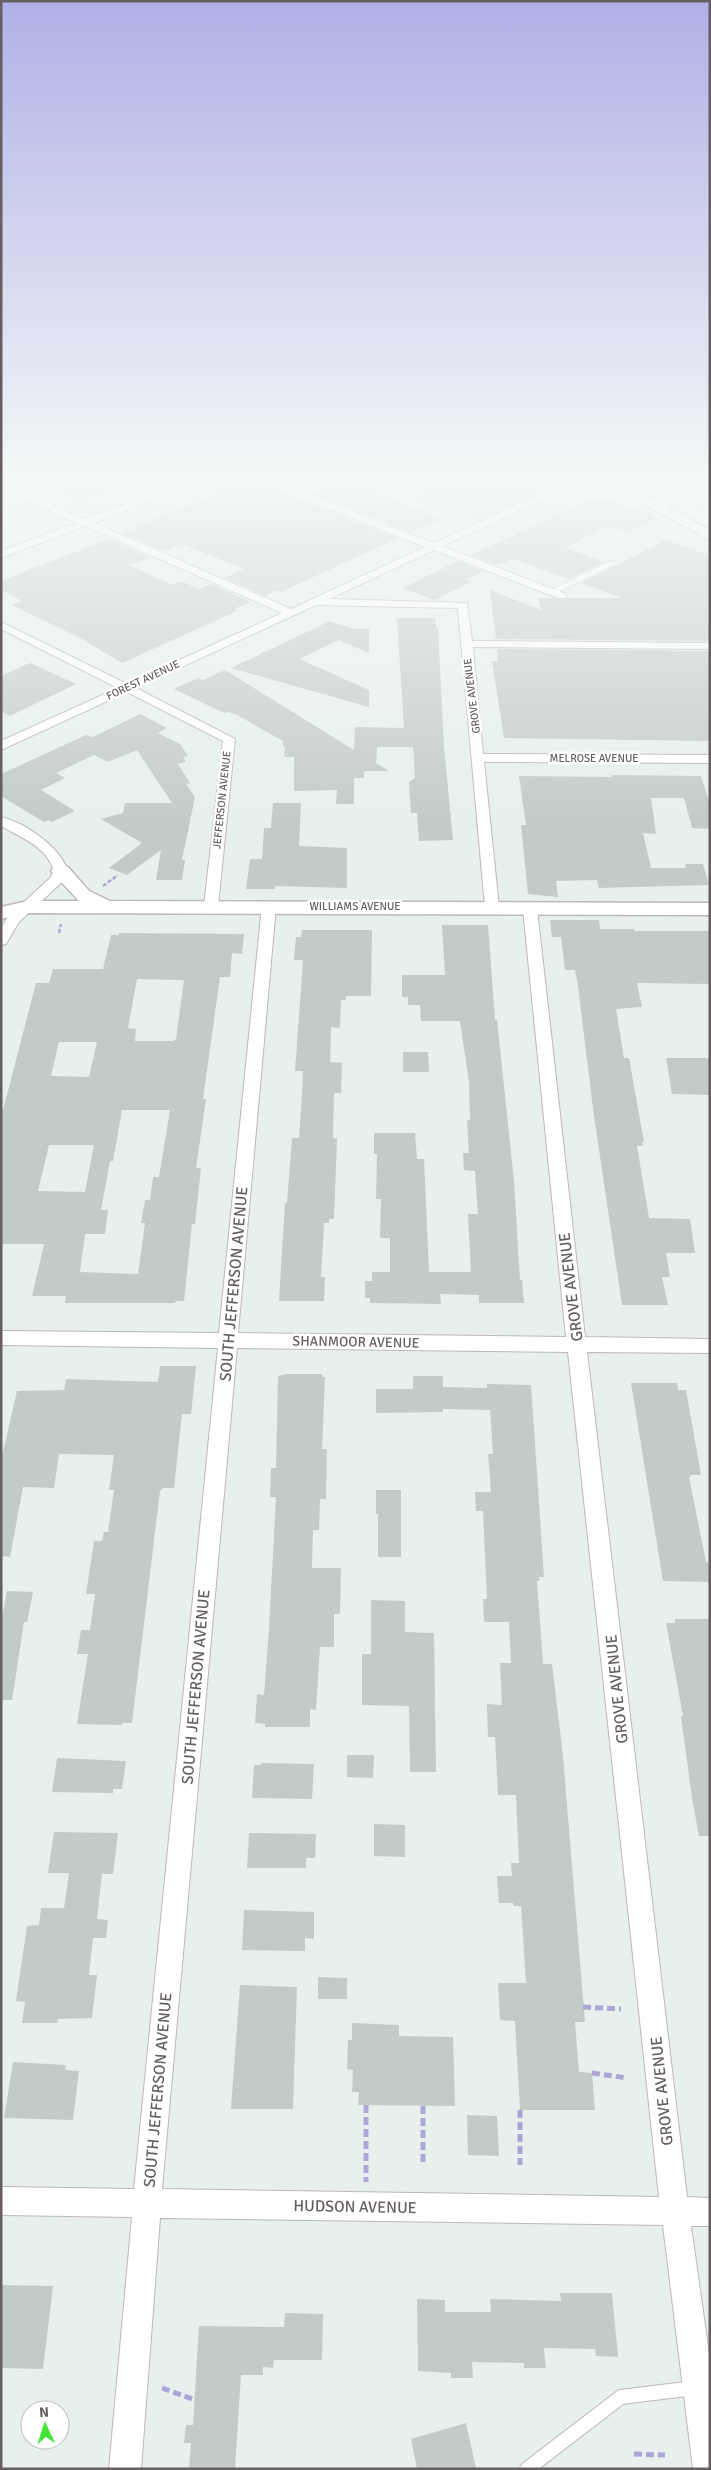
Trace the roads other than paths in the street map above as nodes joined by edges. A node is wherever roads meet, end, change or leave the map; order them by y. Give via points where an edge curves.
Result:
1 (249, 594) edge
2 (329, 594) edge
3 (313, 602) junction
4 (290, 612) junction
5 (1, 625) edge
6 (466, 644) junction
7 (710, 646) edge
8 (125, 688) junction
9 (1, 746) edge
10 (479, 758) junction
11 (710, 759) edge
12 (1, 820) edge
13 (61, 871) junction
14 (102, 899) junction
15 (211, 906) junction
16 (269, 906) junction
17 (28, 907) junction
18 (492, 907) junction
19 (530, 909) junction
20 (710, 909) edge
21 (1, 913) edge
22 (1, 941) edge
23 (1, 1338) edge
24 (228, 1340) junction
25 (577, 1344) junction
26 (710, 1346) edge
27 (1, 2201) edge
28 (148, 2204) junction
29 (676, 2212) junction
30 (710, 2212) edge
31 (699, 2388) junction
32 (125, 2469) edge
33 (527, 2469) edge
34 (709, 2469) edge

1 - 4 street
2 - 3 street, FOREST AVENUE
3 - 4 street, FOREST AVENUE
3 - 6 street, GROVE AVENUE via 463,605
4 - 8 street, FOREST AVENUE
5 - 8 street, JEFFERSON AVENUE
6 - 7 street
6 - 10 street, GROVE AVENUE
8 - 9 street, FOREST AVENUE
8 - 15 street, JEFFERSON AVENUE via 228,739
10 - 11 street, MELROSE AVENUE
10 - 18 street, GROVE AVENUE
12 - 13 street via 46,848 55,856
13 - 14 street via 82,895
13 - 17 street
14 - 15 street, WILLIAMS AVENUE
14 - 17 street, WILLIAMS AVENUE
15 - 16 street, WILLIAMS AVENUE
16 - 18 street, WILLIAMS AVENUE
16 - 24 street, SOUTH JEFFERSON AVENUE
17 - 21 street, WILLIAMS AVENUE
17 - 22 street via 13,920
18 - 19 street, WILLIAMS AVENUE
19 - 20 street, WILLIAMS AVENUE
19 - 25 street, GROVE AVENUE
23 - 24 street, SHANMOOR AVENUE
24 - 25 street, SHANMOOR AVENUE
24 - 28 street, SOUTH JEFFERSON AVENUE
25 - 26 street, SHANMOOR AVENUE
25 - 29 street, GROVE AVENUE
27 - 28 street, HUDSON AVENUE
28 - 29 street, HUDSON AVENUE
28 - 32 street, SOUTH JEFFERSON AVENUE
29 - 30 street, HUDSON AVENUE
29 - 31 street, GROVE AVENUE
31 - 33 lane via 621,2397
31 - 34 street, GROVE AVENUE

